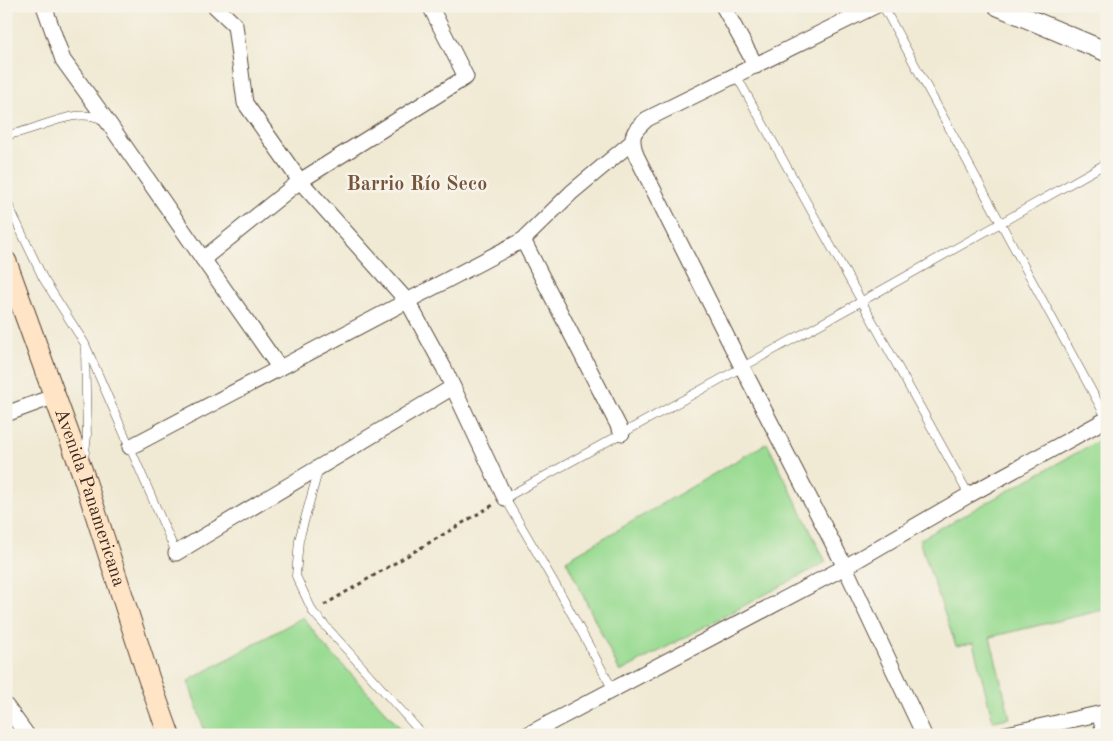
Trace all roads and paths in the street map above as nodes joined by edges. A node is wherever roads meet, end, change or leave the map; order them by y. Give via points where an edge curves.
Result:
1 (44, 6) edge
2 (215, 6) edge
3 (430, 6) edge
4 (724, 6) edge
5 (875, 6) edge
6 (883, 6) edge
7 (998, 6) edge
8 (1107, 52) edge
9 (756, 66) junction
10 (736, 75) junction
11 (110, 124) junction
12 (6, 135) edge
13 (632, 142) junction
14 (1107, 163) edge
15 (300, 181) junction
16 (6, 200) edge
17 (1000, 223) junction
18 (523, 240) junction
19 (203, 259) junction
20 (6, 262) edge
21 (408, 302) junction
22 (862, 302) junction
23 (85, 344) junction
24 (279, 368) junction
25 (742, 368) junction
26 (453, 387) junction
27 (55, 396) junction
28 (6, 414) edge
29 (1107, 419) edge
30 (622, 433) junction
31 (130, 447) junction
32 (320, 467) junction
33 (83, 474) junction
34 (969, 495) junction
35 (504, 498) junction
36 (176, 553) joint
37 (845, 567) junction
38 (313, 612) junction
39 (613, 690) junction
40 (6, 706) edge
41 (1104, 713) edge
42 (27, 735) edge
43 (169, 735) edge
44 (423, 735) edge
45 (528, 735) edge
46 (924, 735) edge
47 (1002, 735) edge
48 (1104, 735) edge

1 - 11 street via 64,60
2 - 15 street via 235,26 245,103
3 - 15 street via 466,77
4 - 9 street
5 - 9 street
6 - 17 lane
7 - 8 street
9 - 10 street
10 - 13 street via 647,119 636,128
10 - 22 lane
11 - 12 lane via 87,116 70,117
11 - 19 street
13 - 18 street via 572,192
13 - 25 street
14 - 17 lane
15 - 19 street
15 - 21 street
16 - 23 lane via 43,278
17 - 22 lane
17 - 29 lane
18 - 21 street
18 - 30 street
19 - 24 street
20 - 27 main road, Avenida Panamericana
21 - 24 street
21 - 26 street
22 - 25 lane
22 - 34 lane
23 - 31 lane
23 - 33 lane via 87,436
24 - 31 street
25 - 30 lane
25 - 37 street
26 - 32 street
26 - 35 street
27 - 28 street
27 - 33 main road, Avenida Panamericana
29 - 34 street
30 - 35 lane
31 - 36 lane
32 - 36 street
32 - 38 lane via 299,540 296,576
33 - 43 main road, Avenida Panamericana
34 - 37 street
35 - 38 path
35 - 39 lane
37 - 39 street
37 - 46 street
38 - 44 lane
39 - 45 street
40 - 42 street
41 - 47 street
41 - 48 street

